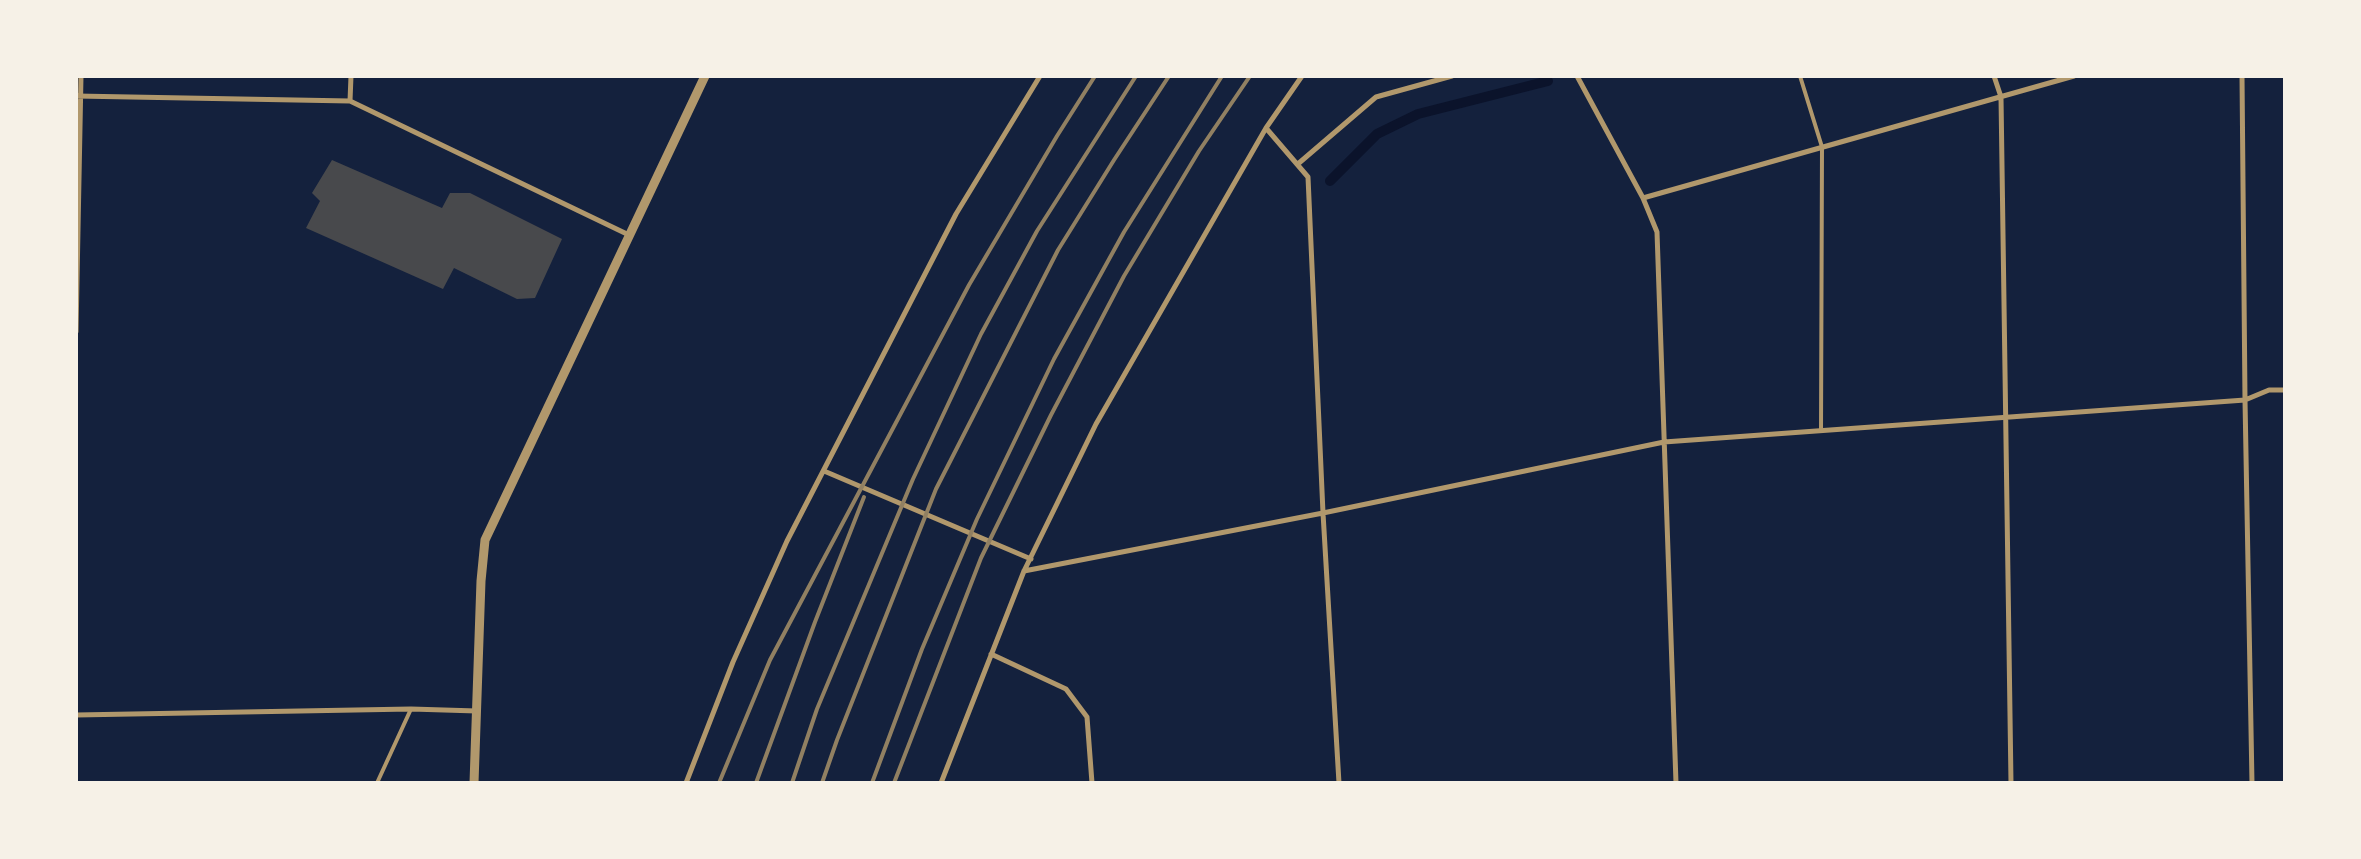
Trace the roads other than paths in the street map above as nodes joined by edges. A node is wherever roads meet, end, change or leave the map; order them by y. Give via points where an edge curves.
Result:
1 (81, 76) edge
2 (351, 76) edge
3 (705, 76) edge
4 (1040, 76) edge
5 (1302, 76) edge
6 (1452, 76) edge
7 (1577, 76) edge
8 (1800, 76) edge
9 (1994, 76) edge
10 (2074, 76) edge
11 (2242, 76) edge
12 (78, 96) edge
13 (2000, 97) junction
14 (350, 101) junction
15 (1266, 128) junction
16 (1822, 147) junction
17 (1299, 163) junction
18 (1643, 198) junction
19 (629, 235) junction
20 (76, 332) edge
21 (2285, 390) edge
22 (2245, 400) junction
23 (2004, 418) junction
24 (1821, 431) junction
25 (1664, 442) junction
26 (824, 471) junction
27 (1323, 513) junction
28 (1031, 559) junction
29 (1024, 571) junction
30 (991, 654) junction
31 (411, 709) junction
32 (477, 711) junction
33 (76, 715) edge
34 (377, 783) edge
35 (474, 783) edge
36 (686, 783) edge
37 (941, 783) edge
38 (1092, 783) edge
39 (1338, 783) edge
40 (1676, 783) edge
41 (2011, 783) edge
42 (2252, 783) edge

1 - 12 street
2 - 14 street
3 - 19 street
4 - 26 street via 956,214
5 - 15 street
6 - 17 street via 1376,97
7 - 18 street
8 - 16 lane
9 - 13 street
10 - 13 street
11 - 22 street
12 - 14 street
12 - 20 street
13 - 16 street
13 - 23 street
14 - 19 street
15 - 17 street
15 - 28 street via 1096,424
16 - 18 street
16 - 24 lane
17 - 27 street via 1308,177
18 - 25 street via 1657,232
19 - 32 street via 485,540
21 - 22 street via 2268,390
22 - 23 street
22 - 42 street
23 - 24 street
23 - 41 street
24 - 25 street
25 - 27 street
25 - 40 street
26 - 28 street
26 - 36 street via 787,541 733,662
27 - 29 street
27 - 39 street
28 - 29 street
29 - 30 street
30 - 37 street
30 - 38 street via 1066,689 1087,717
31 - 32 street
31 - 33 street
31 - 34 lane
32 - 35 street

